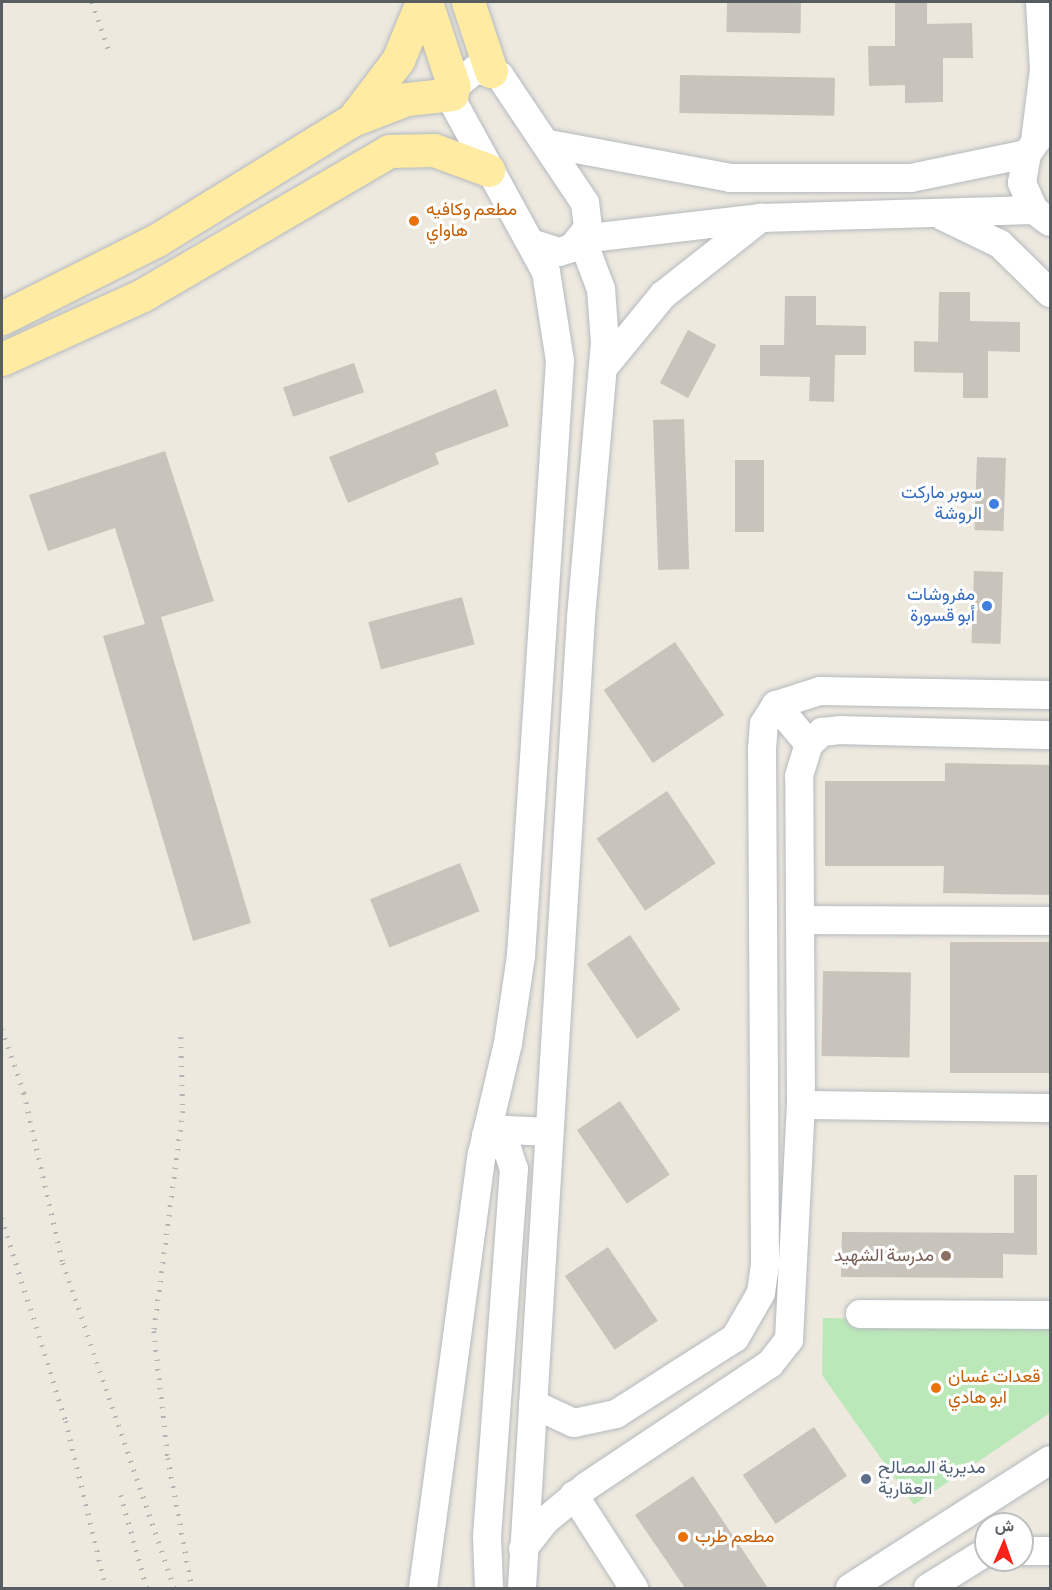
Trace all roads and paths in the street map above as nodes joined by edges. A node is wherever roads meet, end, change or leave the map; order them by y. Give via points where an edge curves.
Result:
1 (424, 2) edge
2 (468, 2) edge
3 (1040, 2) edge
4 (491, 70) junction
5 (453, 90) junction
6 (352, 120) junction
7 (1038, 142) edge
8 (549, 144) junction
9 (488, 170) junction
10 (931, 213) junction
11 (761, 218) junction
12 (1045, 222) edge
13 (582, 240) junction
14 (534, 244) junction
15 (1050, 293) edge
16 (3, 318) edge
17 (11, 355) edge
18 (602, 369) junction
19 (1050, 695) edge
20 (776, 705) junction
21 (1050, 735) edge
22 (809, 744) junction
23 (800, 920) junction
24 (1050, 921) edge
25 (801, 1106) junction
26 (1050, 1108) edge
27 (487, 1132) junction
28 (549, 1132) junction
29 (860, 1314) dead end
30 (1050, 1315) edge
31 (533, 1404) junction
32 (1050, 1460) edge
33 (574, 1496) junction
34 (523, 1549) junction
35 (1034, 1551) edge
36 (1050, 1551) edge
37 (974, 1559) edge
38 (423, 1588) edge
39 (489, 1588) edge
40 (522, 1588) edge
41 (634, 1588) edge
42 (850, 1588) edge
43 (928, 1588) edge

1 - 5 main road
1 - 6 main road via 398,60
2 - 4 main road
3 - 7 street via 1044,69
4 - 5 street via 476,69
4 - 8 street
5 - 6 main road via 407,99
5 - 9 street
6 - 16 main road via 157,240
7 - 8 street via 911,178 730,178
7 - 12 street via 1022,183
8 - 13 street via 585,203 589,222
9 - 14 street
9 - 17 main road via 434,150 389,152 151,290
10 - 11 street
10 - 12 street
10 - 15 street via 1000,244
11 - 13 street
11 - 18 street via 663,295
13 - 14 street via 559,252
13 - 18 street via 605,316
14 - 27 street via 554,301 560,361 521,956
18 - 28 street
19 - 20 street via 820,691
20 - 22 street
20 - 31 street via 764,724 762,750 765,1264 761,1293 735,1338 616,1414 574,1423
21 - 22 street via 840,730 822,732
22 - 23 street via 799,776
23 - 24 street
23 - 25 street
25 - 26 street
25 - 33 street via 789,1340 770,1364
27 - 28 street
27 - 38 street
27 - 39 street via 508,1151 514,1169 487,1536
28 - 31 street
29 - 30 street
31 - 34 street
32 - 42 street
33 - 34 street
33 - 41 street
34 - 40 street
35 - 36 street
37 - 43 street

